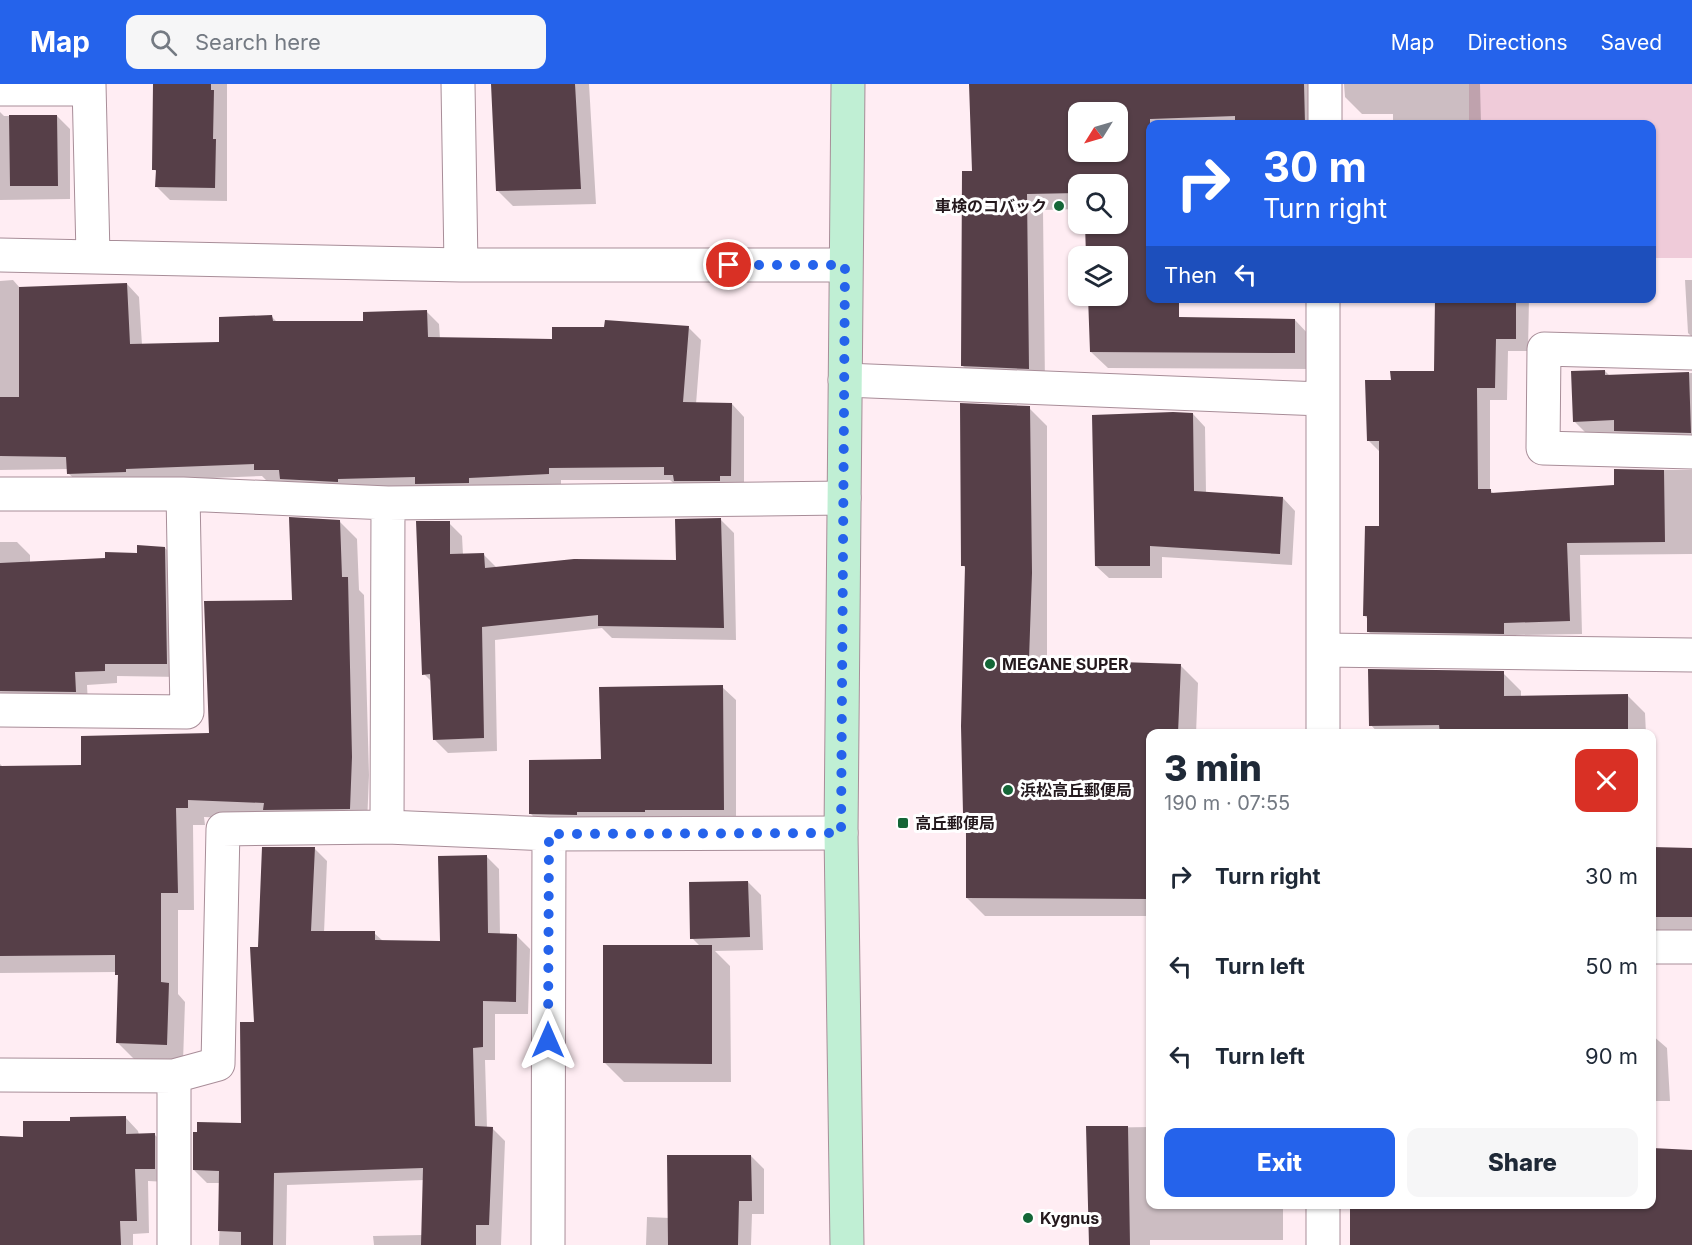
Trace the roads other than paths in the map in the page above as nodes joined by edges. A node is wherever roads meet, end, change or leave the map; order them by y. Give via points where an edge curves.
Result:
1 (458, 84) edge
2 (848, 84) edge
3 (1325, 84) edge
4 (89, 87) edge
5 (0, 89) edge
6 (1325, 120) edge
7 (0, 255) edge
8 (93, 255) junction
9 (461, 264) junction
10 (845, 265) junction
11 (1323, 303) edge
12 (1692, 353) edge
13 (845, 380) junction
14 (1322, 399) junction
15 (1692, 452) edge
16 (183, 494) junction
17 (0, 495) edge
18 (844, 498) junction
19 (388, 502) junction
20 (1324, 651) junction
21 (1692, 655) edge
22 (0, 710) edge
23 (1323, 729) edge
24 (387, 827) junction
25 (841, 833) junction
26 (549, 834) junction
27 (1656, 947) edge
28 (1692, 947) edge
29 (0, 1076) edge
30 (174, 1076) junction
31 (1323, 1209) edge
32 (174, 1245) edge
33 (548, 1245) edge
34 (847, 1245) edge
35 (1323, 1245) edge

1 - 9 street
2 - 10 street
3 - 6 street
4 - 5 street
4 - 8 street
7 - 8 street
8 - 9 street
9 - 10 street
10 - 13 street
11 - 14 street
12 - 15 street via 1544,349 1543,448
13 - 14 street
13 - 18 street
14 - 20 street
16 - 17 street
16 - 19 street
16 - 22 street via 187,712
18 - 19 street
18 - 25 street
19 - 24 street
20 - 21 street
20 - 23 street
24 - 26 street
24 - 30 street via 223,828 218,1064
25 - 26 street
25 - 34 street
26 - 33 street
27 - 28 street
29 - 30 street
30 - 32 street
31 - 35 street

